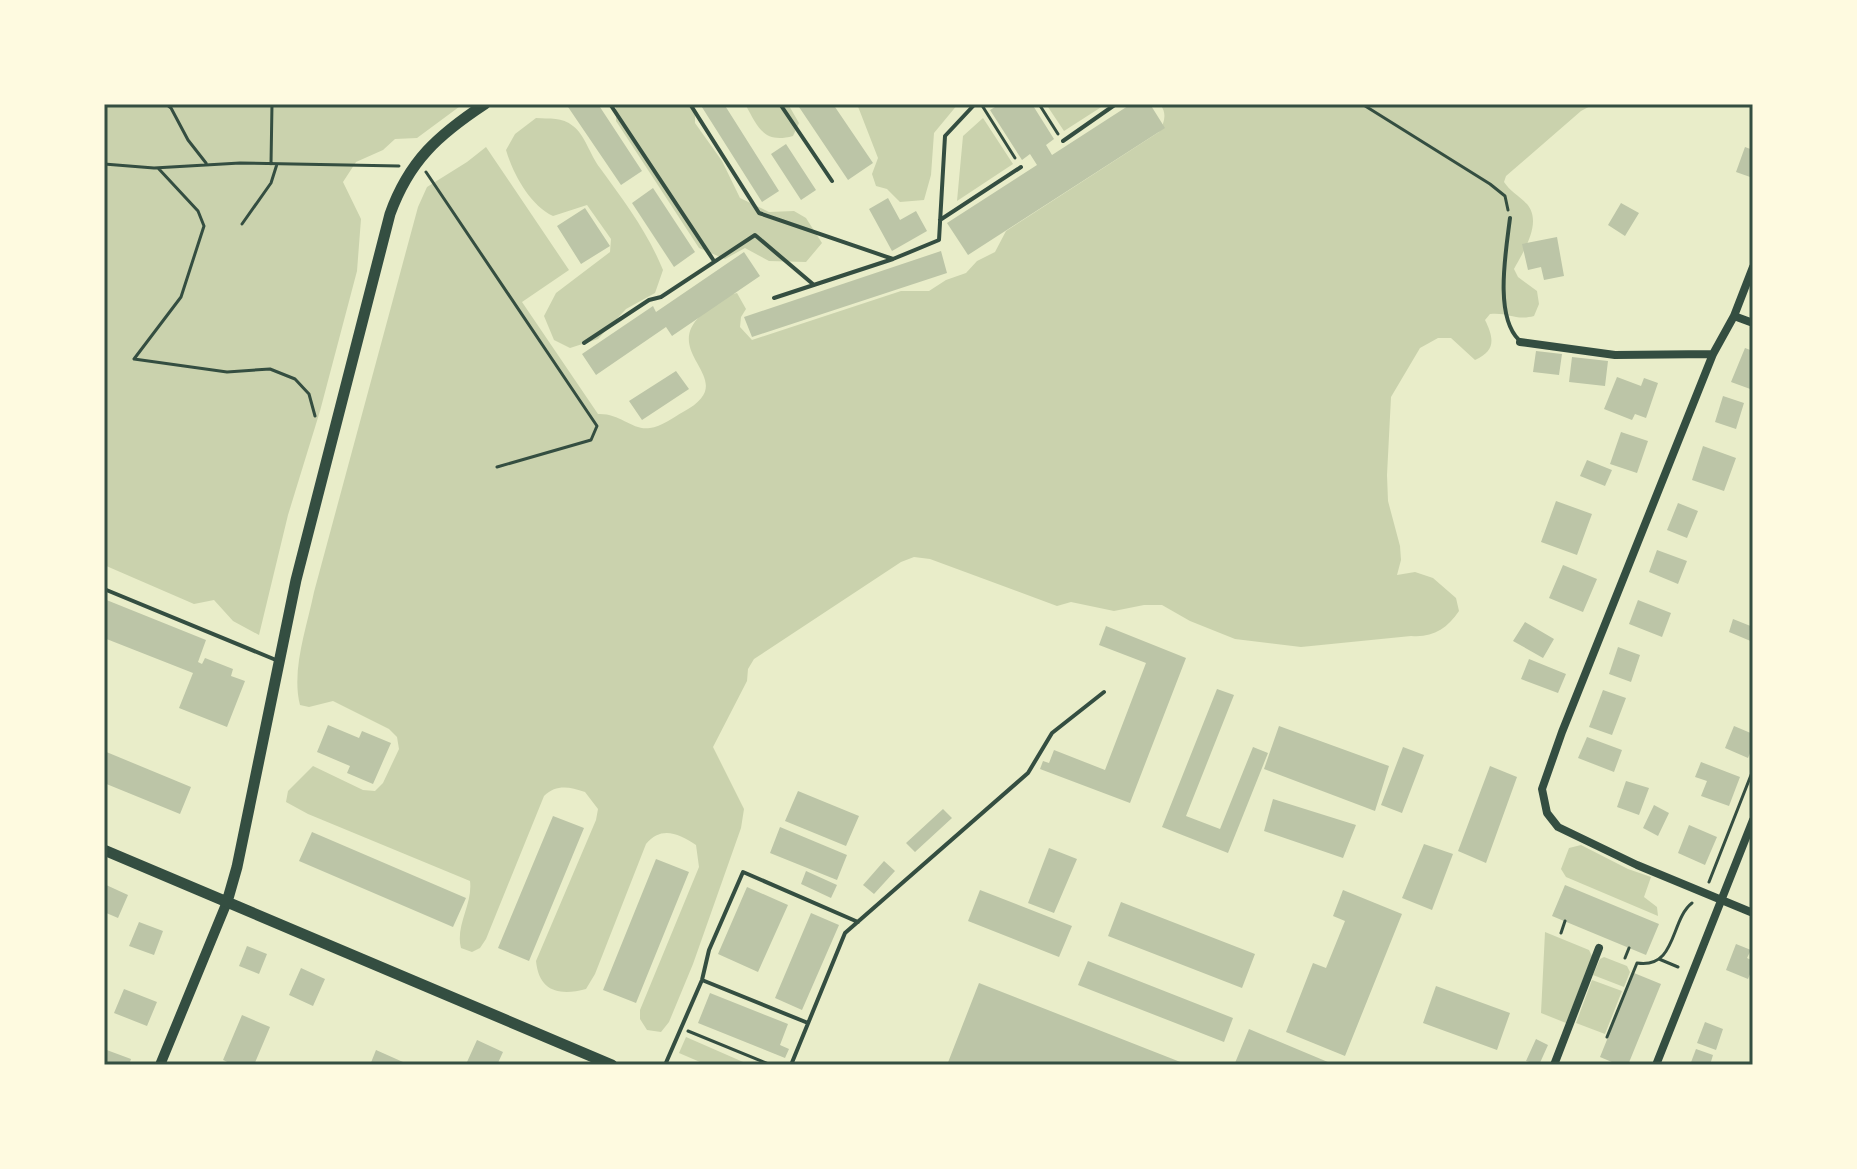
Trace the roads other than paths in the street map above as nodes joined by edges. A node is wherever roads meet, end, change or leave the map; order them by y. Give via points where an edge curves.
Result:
1 (485, 104) edge
2 (610, 104) edge
3 (690, 104) edge
4 (780, 104) edge
5 (978, 104) edge
6 (1116, 104) edge
7 (1063, 141) road end
8 (1021, 167) road end
9 (832, 181) dead end
10 (1510, 218) road end
11 (940, 220) junction
12 (893, 259) junction
13 (714, 261) junction
14 (1753, 267) edge
15 (814, 285) junction
16 (774, 298) dead end
17 (1734, 316) junction
18 (1753, 323) edge
19 (1520, 342) joint
20 (584, 343) dead end
21 (1713, 354) junction
22 (104, 589) edge
23 (279, 661) junction
24 (1104, 692) dead end
25 (1753, 820) edge
26 (104, 850) edge
27 (1721, 899) junction
28 (227, 902) junction
29 (1753, 913) edge
30 (858, 922) junction
31 (1599, 948) dead end
32 (702, 980) junction
33 (808, 1023) junction
34 (160, 1065) edge
35 (612, 1065) edge
36 (665, 1065) edge
37 (791, 1065) edge
38 (1554, 1065) edge
39 (1656, 1065) edge

1 - 23 main road via 431,144 407,176 390,214
2 - 13 lane
3 - 12 lane via 759,213
4 - 9 lane
5 - 11 lane via 945,136
6 - 7 lane
8 - 11 lane
10 - 19 lane via 1504,276 1507,321
11 - 12 lane via 939,240
12 - 15 lane
13 - 15 lane via 755,235
13 - 20 lane
14 - 17 street
15 - 16 lane
17 - 18 street
17 - 21 street
19 - 21 street via 1615,355
21 - 27 street via 1545,776 1543,801 1558,827
22 - 23 lane
23 - 28 main road
24 - 30 lane via 1052,733 1028,773
25 - 27 street
26 - 28 main road
27 - 29 street
27 - 39 street
28 - 34 street
28 - 35 main road
30 - 32 lane via 743,872 709,950
30 - 33 lane via 845,933
31 - 38 street
32 - 33 lane
32 - 36 lane
33 - 37 lane

